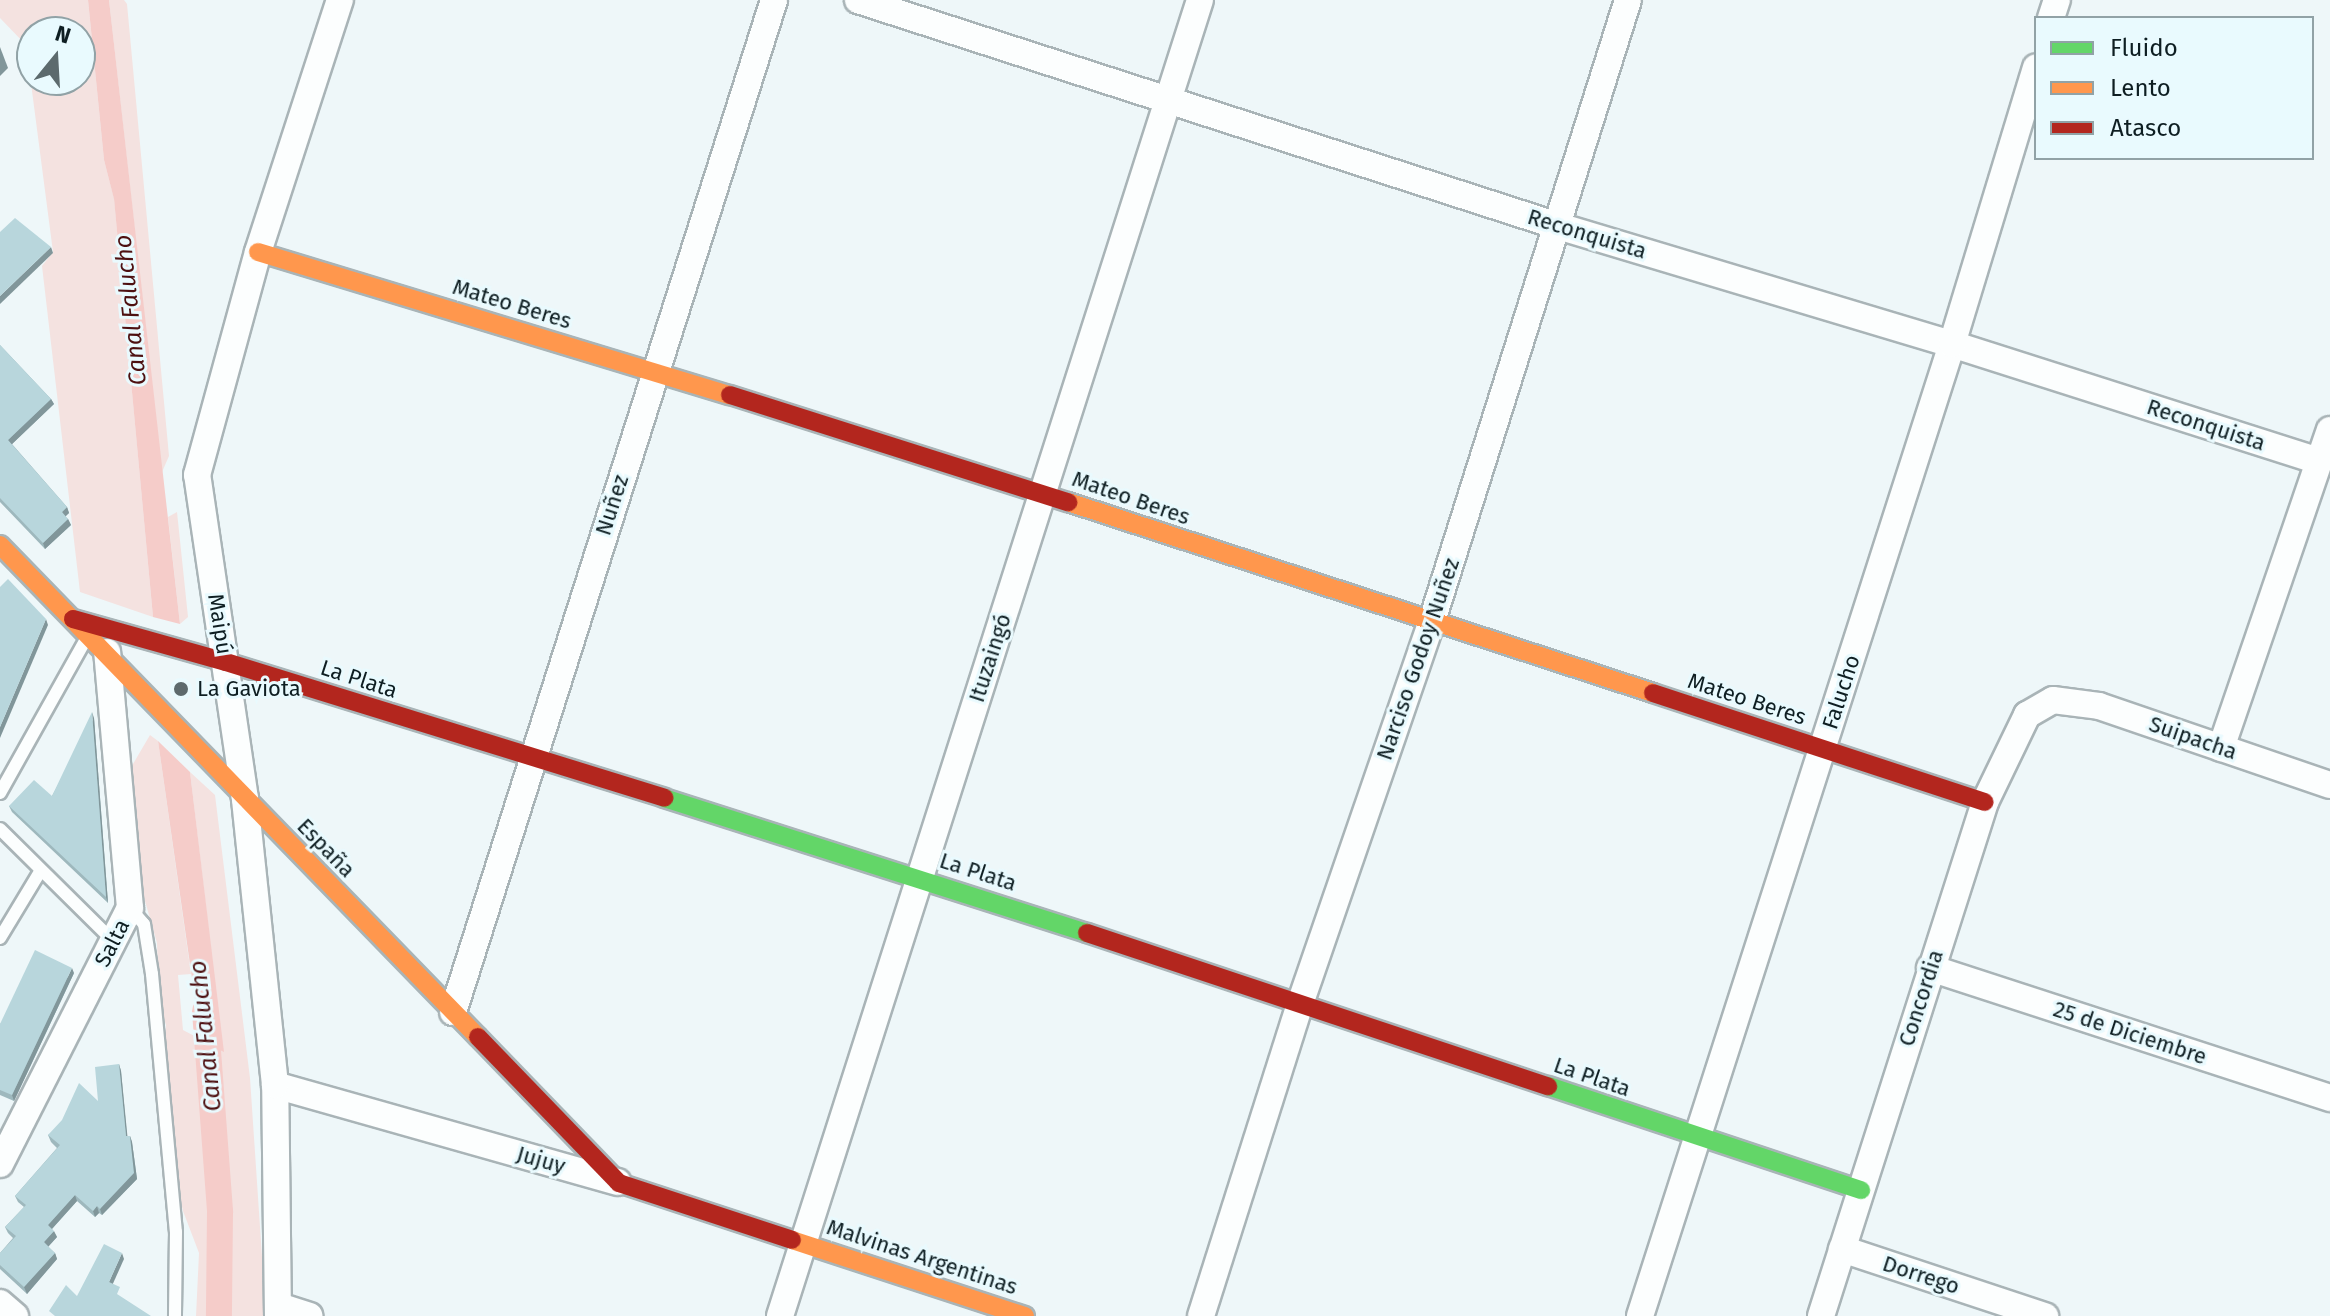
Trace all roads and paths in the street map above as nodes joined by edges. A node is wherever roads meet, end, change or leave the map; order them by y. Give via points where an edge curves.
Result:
1 (340, 0) edge
2 (774, 0) edge
3 (858, 0) edge
4 (1200, 0) edge
5 (1628, 0) edge
6 (2034, 74) edge
7 (1168, 99) junction
8 (1558, 226) junction
9 (258, 252) junction
10 (1952, 344) junction
11 (655, 372) junction
12 (2330, 430) edge
13 (2318, 461) junction
14 (1043, 494) junction
15 (0, 545) edge
16 (73, 619) junction
17 (1431, 624) junction
18 (98, 643) junction
19 (226, 662) junction
20 (2053, 700) joint
21 (1823, 748) junction
22 (2221, 748) junction
23 (530, 759) junction
24 (2330, 785) edge
25 (0, 793) edge
26 (245, 799) junction
27 (1985, 802) junction
28 (0, 829) edge
29 (41, 870) junction
30 (920, 878) junction
31 (130, 908) junction
32 (0, 938) edge
33 (113, 941) junction
34 (1930, 968) junction
35 (1300, 1004) junction
36 (453, 1012) junction
37 (275, 1085) junction
38 (2330, 1098) edge
39 (1698, 1138) junction
40 (0, 1164) edge
41 (619, 1183) junction
42 (1861, 1190) junction
43 (804, 1243) junction
44 (1842, 1249) junction
45 (0, 1303) edge
46 (278, 1311) edge
47 (15, 1316) edge
48 (175, 1316) edge
49 (309, 1316) edge
50 (780, 1316) edge
51 (1025, 1316) edge
52 (1201, 1316) edge
53 (1640, 1316) edge
54 (1821, 1316) edge
55 (2045, 1316) edge

1 - 9 street, Maipú
2 - 11 street, Nuñez
3 - 7 street, Reconquista
4 - 7 street, Ituzaingó
5 - 8 street, Narciso Godoy Nuñez
6 - 10 street, Falucho
7 - 8 street, Reconquista
7 - 14 street, Ituzaingó
8 - 10 street, Reconquista
8 - 17 street, Narciso Godoy Nuñez
9 - 11 street, Mateo Beres
9 - 19 street, Maipú via 197,475
10 - 13 street, Reconquista
10 - 21 street, Falucho
11 - 14 street, Mateo Beres
11 - 23 street, Nuñez
12 - 13 street
13 - 22 street
14 - 17 street, Mateo Beres
14 - 30 street, Ituzaingó
15 - 16 street, España
16 - 18 street, España
16 - 19 street, La Plata
17 - 21 street, Mateo Beres
17 - 35 street, Narciso Godoy Nuñez
18 - 25 lane
18 - 26 street, España
18 - 31 street, Salta
19 - 23 street, La Plata
19 - 26 street, Maipú
20 - 22 street, Suipacha via 2099,706
20 - 27 street, Concordia via 2027,715
21 - 27 street, Mateo Beres
21 - 39 street, Falucho
22 - 24 street, Suipacha
23 - 30 street, La Plata
23 - 36 street, Nuñez
26 - 36 street, España
26 - 37 street, Maipú
27 - 34 street, Concordia
28 - 29 lane
29 - 32 lane
29 - 33 lane
30 - 35 street, La Plata
30 - 43 street, Ituzaingó
31 - 33 street, Salta
31 - 48 lane via 144,924 152,974 176,1232
33 - 40 street, Salta
34 - 38 street, 25 de Diciembre
34 - 42 street, Concordia
35 - 39 street, La Plata
35 - 52 street, Narciso Godoy Nuñez
36 - 41 street, España
37 - 41 street, Jujuy
37 - 46 street, Maipú
39 - 42 street, La Plata
39 - 53 street, Falucho
41 - 43 street, Jujuy
42 - 44 street, Concordia
43 - 50 street, Ituzaingó
43 - 51 street, Malvinas Argentinas
44 - 54 street, Concordia
44 - 55 street, Dorrego
45 - 47 street
46 - 49 street

